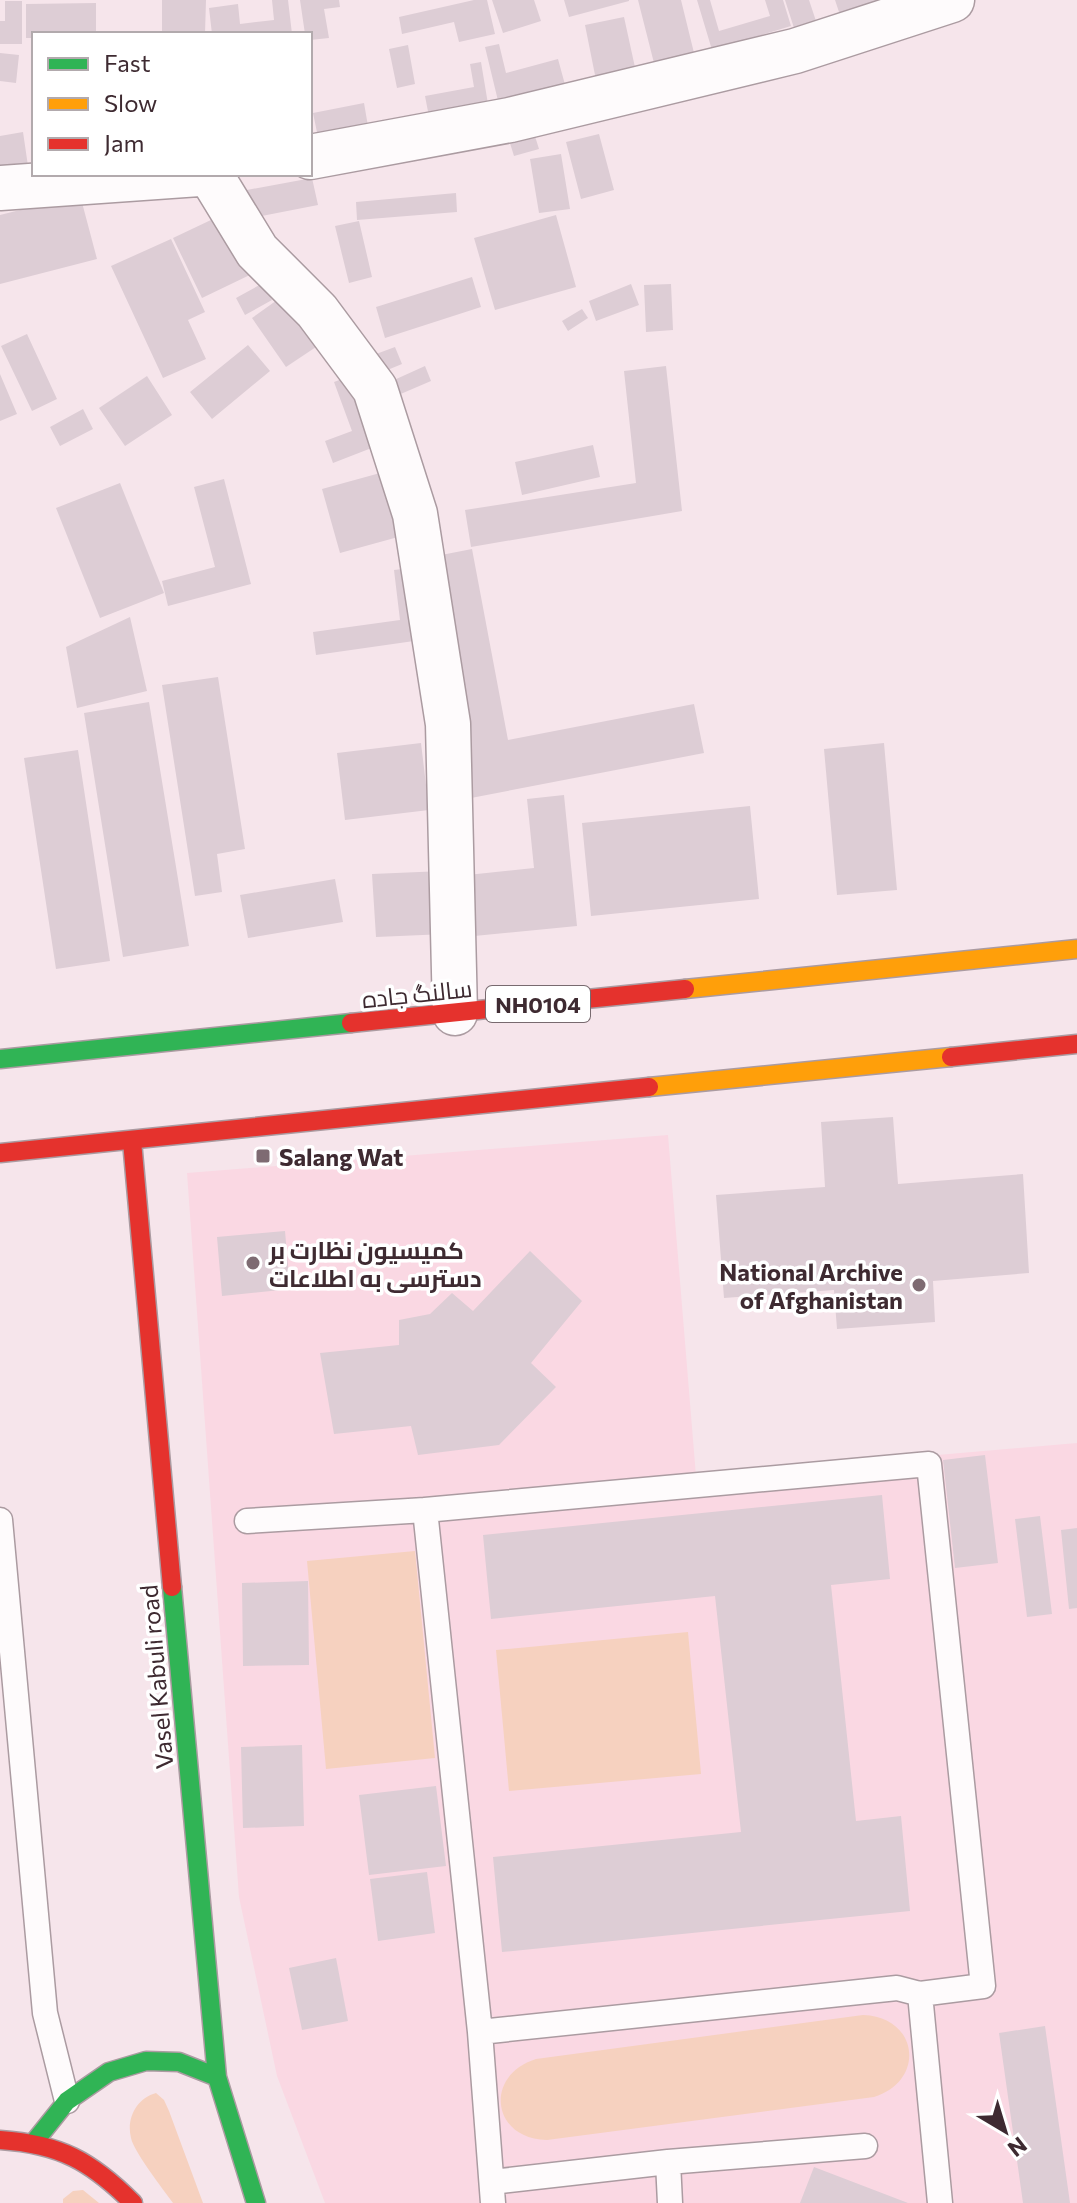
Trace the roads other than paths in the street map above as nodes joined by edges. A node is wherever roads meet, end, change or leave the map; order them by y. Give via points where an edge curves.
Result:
1 (952, 0) edge
2 (910, 7) edge
3 (312, 157) edge
4 (171, 176) edge
5 (211, 176) edge
6 (0, 188) edge
7 (1077, 949) edge
8 (455, 1013) junction
9 (1077, 1044) edge
10 (0, 1059) edge
11 (132, 1141) junction
12 (0, 1153) edge
13 (425, 1510) junction
14 (0, 1520) edge
15 (247, 1521) dead end
16 (920, 1994) junction
17 (480, 2032) junction
18 (217, 2077) junction
19 (67, 2101) junction
20 (0, 2140) edge
21 (35, 2141) junction
22 (865, 2146) dead end
23 (668, 2162) junction
24 (492, 2193) edge
25 (133, 2203) edge
26 (256, 2203) edge
27 (670, 2203) edge
28 (940, 2203) edge

1 - 2 street
2 - 3 street via 795,51 510,120
4 - 6 street
5 - 8 street via 257,251 317,311 375,389 415,514 448,724
7 - 8 main road, سالنگ جاده / NH0104
8 - 10 main road, سالنگ جاده / NH0104
9 - 11 main road
11 - 12 main road
11 - 18 main road, Vasel Kabuli road
13 - 15 lane
13 - 16 lane via 929,1464 983,1986
13 - 17 lane
14 - 19 lane via 45,2013
16 - 17 lane via 897,1988
16 - 28 lane
17 - 24 lane
18 - 19 main road via 179,2062 146,2061 109,2072
18 - 26 main road, Vasel Kabuli road
19 - 21 main road
20 - 21 main road
21 - 25 main road via 73,2153
22 - 23 lane
23 - 24 lane
23 - 27 lane

